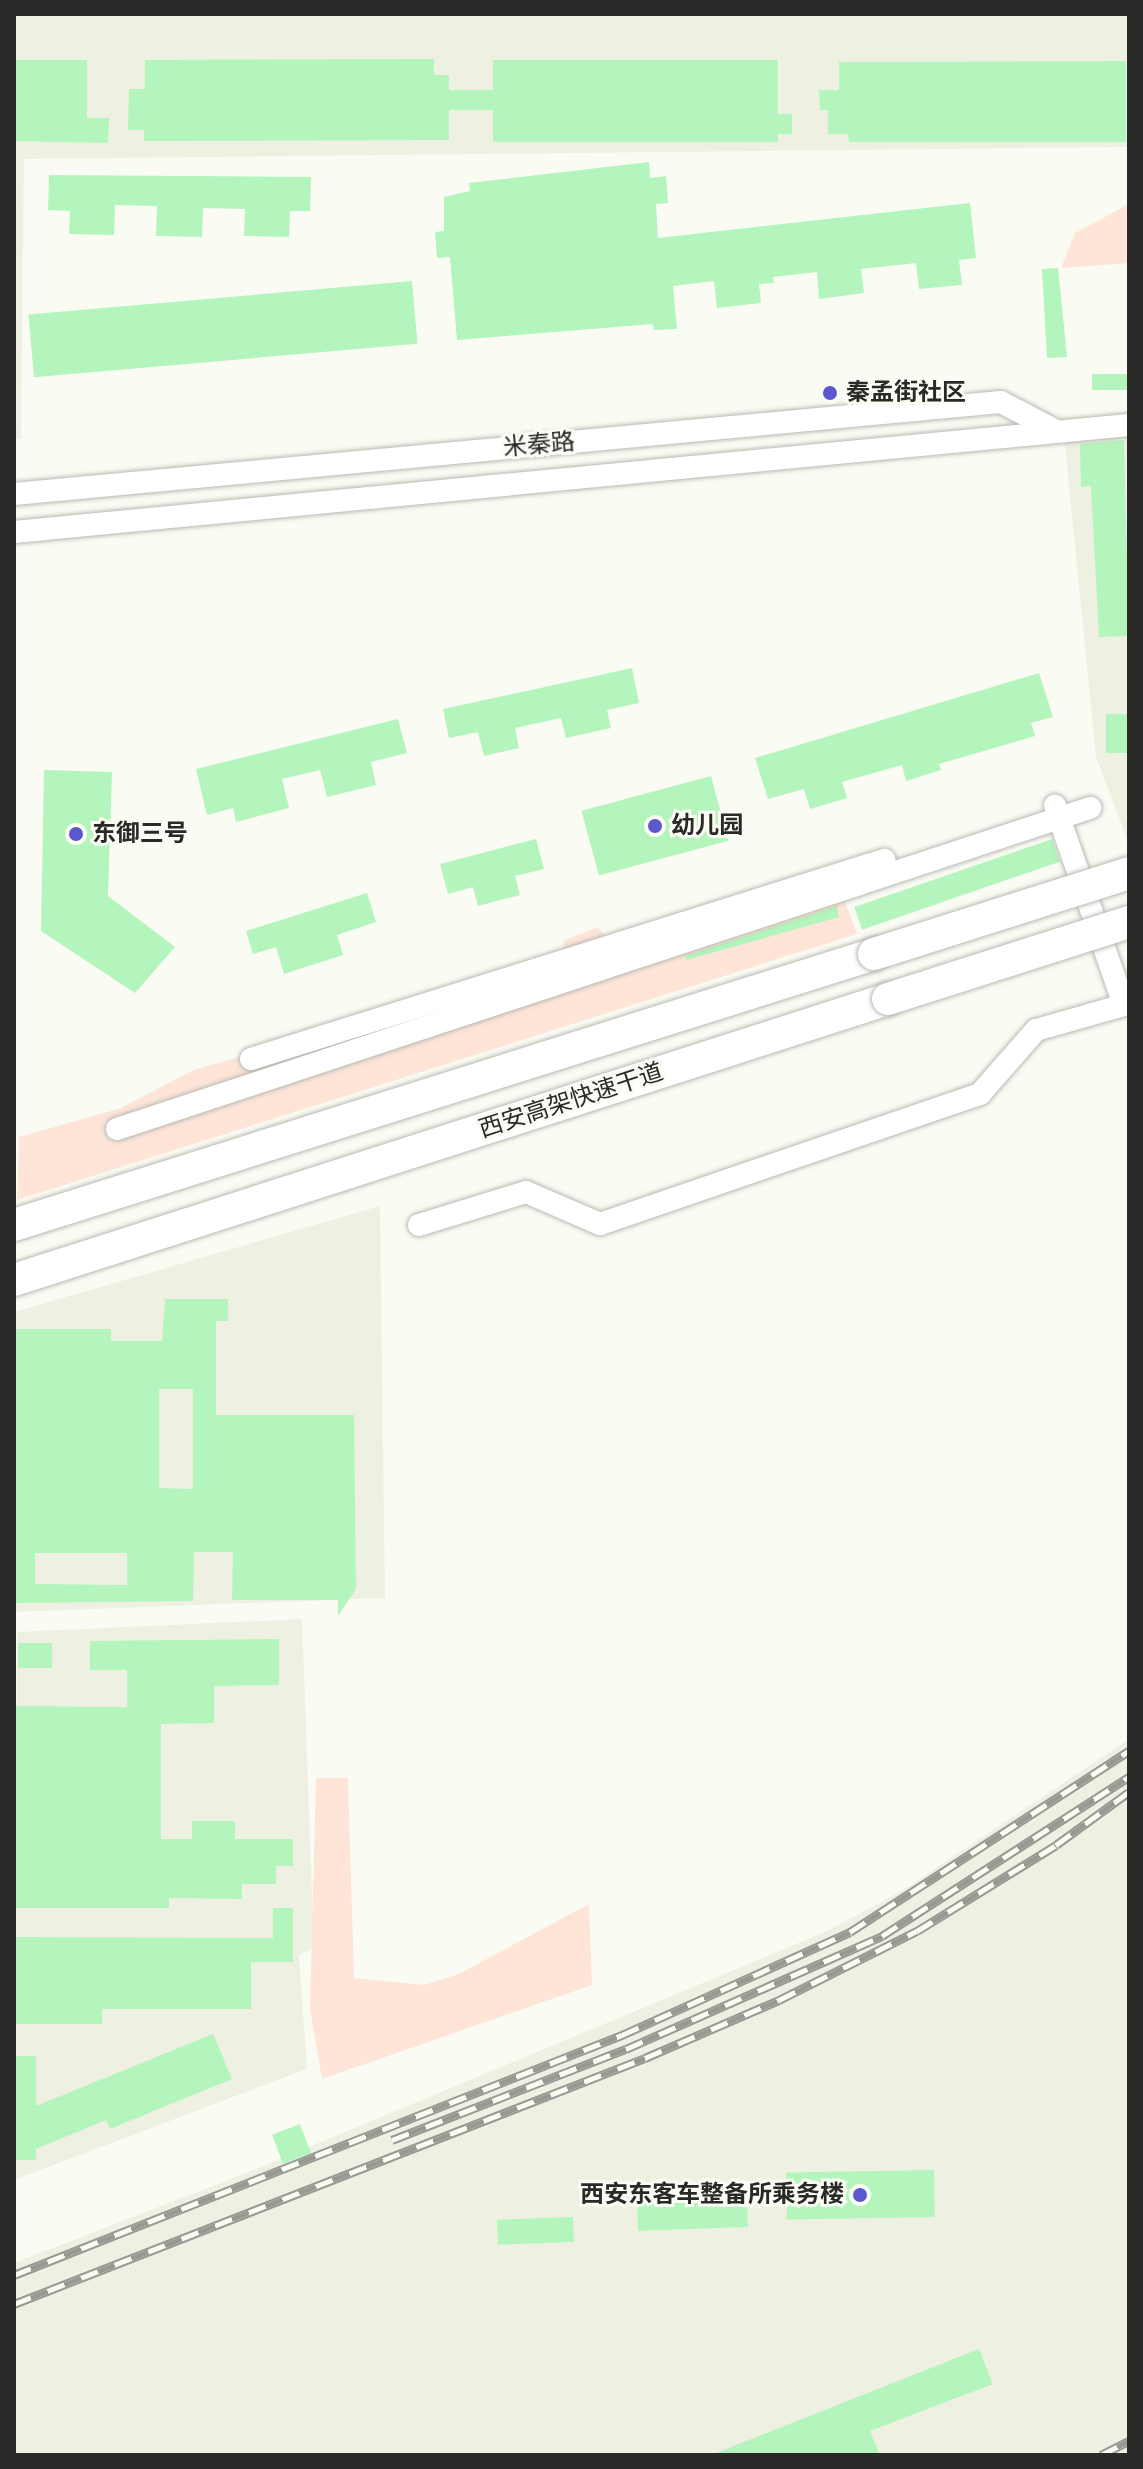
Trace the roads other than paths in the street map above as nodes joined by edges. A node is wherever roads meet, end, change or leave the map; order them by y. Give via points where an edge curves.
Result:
1 (847, 416) junction
2 (1129, 425) edge
3 (1058, 432) junction
4 (849, 452) junction
5 (14, 494) edge
6 (14, 532) edge
7 (1089, 802) dead end
8 (1058, 812) junction
9 (1129, 873) edge
10 (1129, 922) edge
11 (251, 1059) dead end
12 (117, 1129) dead end
13 (14, 1225) edge
14 (419, 1225) dead end
15 (14, 1280) edge

1 - 3 street, 米秦路 via 1001,402
1 - 4 street
1 - 5 street, 米秦路
2 - 3 street, 米秦路
3 - 4 street, 米秦路
4 - 6 street, 米秦路
7 - 8 street
8 - 11 street
8 - 12 street
8 - 14 street via 1124,1005 1036,1030 980,1094 600,1224 526,1192
9 - 13 highway, 西安高架快速干道, bridge
10 - 15 highway, 西安高架快速干道, bridge

